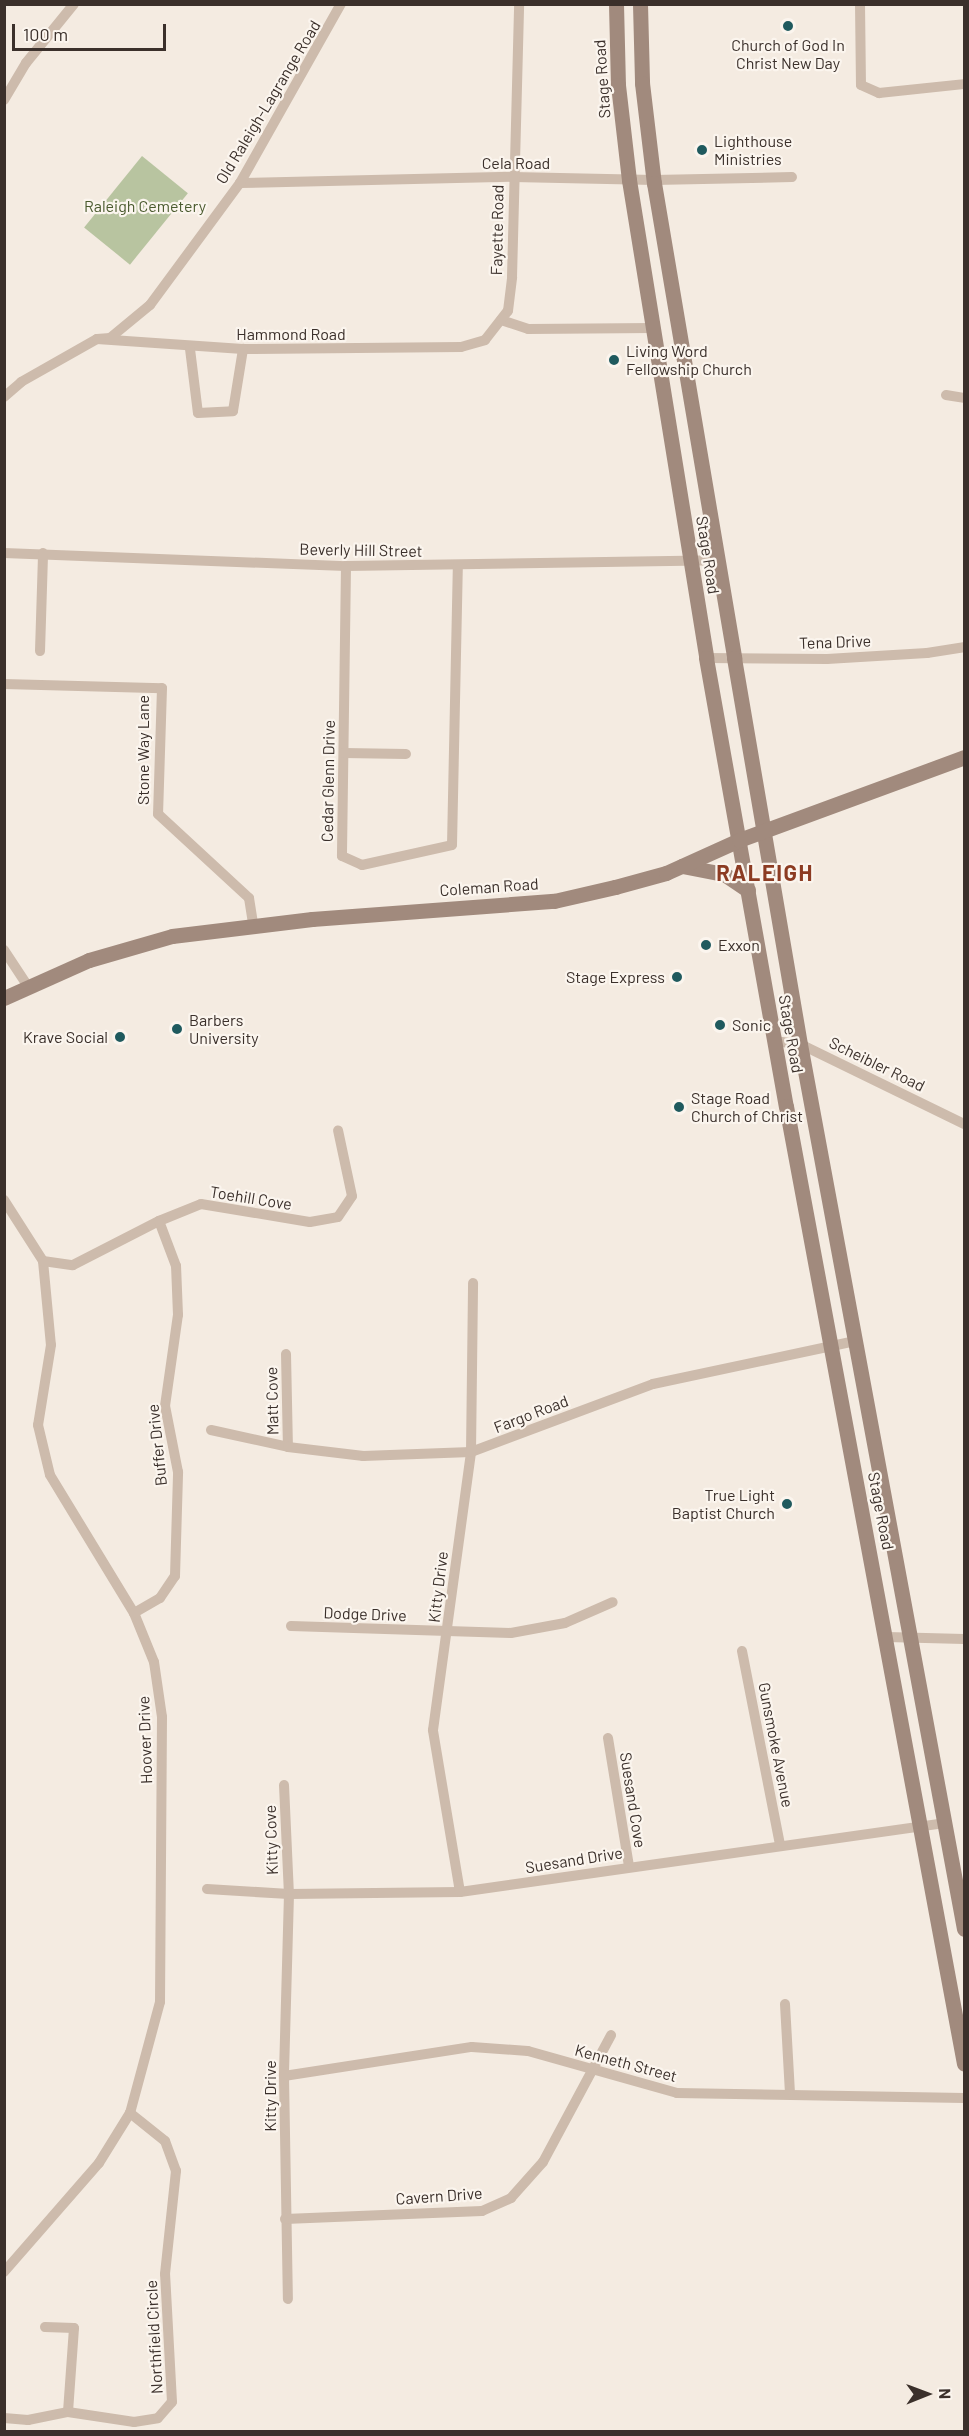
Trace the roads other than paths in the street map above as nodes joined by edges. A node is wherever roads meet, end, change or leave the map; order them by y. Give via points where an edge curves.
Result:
1 (74, 4) edge
2 (341, 4) edge
3 (519, 4) edge
4 (616, 4) edge
5 (640, 4) edge
6 (860, 4) edge
7 (964, 84) edge
8 (4, 100) edge
9 (513, 177) junction
10 (792, 177) dead end
11 (629, 180) junction
12 (654, 180) junction
13 (240, 183) junction
14 (501, 320) junction
15 (653, 328) junction
16 (97, 339) junction
17 (485, 340) joint
18 (190, 348) junction
19 (243, 350) junction
20 (946, 394) dead end
21 (4, 397) edge
22 (964, 398) edge
23 (4, 553) edge
24 (43, 554) junction
25 (718, 560) junction
26 (690, 562) junction
27 (346, 566) junction
28 (458, 566) junction
29 (964, 647) edge
30 (40, 651) dead end
31 (706, 658) junction
32 (734, 658) junction
33 (4, 684) edge
34 (344, 753) junction
35 (406, 754) dead end
36 (964, 758) edge
37 (764, 830) junction
38 (740, 840) junction
39 (682, 866) junction
40 (748, 890) junction
41 (253, 924) junction
42 (4, 950) edge
43 (27, 985) junction
44 (4, 998) edge
45 (774, 1041) junction
46 (800, 1044) junction
47 (964, 1125) edge
48 (338, 1130) dead end
49 (4, 1200) edge
50 (159, 1221) junction
51 (43, 1261) junction
52 (474, 1283) dead end
53 (856, 1341) junction
54 (830, 1346) junction
55 (286, 1354) dead end
56 (211, 1430) dead end
57 (288, 1447) junction
58 (471, 1452) junction
59 (613, 1602) dead end
60 (134, 1613) junction
61 (291, 1626) dead end
62 (447, 1632) junction
63 (887, 1637) junction
64 (913, 1638) junction
65 (964, 1639) edge
66 (742, 1651) dead end
67 (608, 1738) dead end
68 (284, 1785) dead end
69 (945, 1823) junction
70 (921, 1827) junction
71 (780, 1844) junction
72 (629, 1866) junction
73 (207, 1889) dead end
74 (460, 1892) junction
75 (289, 1894) junction
76 (964, 1929) edge
77 (785, 2004) dead end
78 (611, 2036) dead end
79 (964, 2064) edge
80 (595, 2071) junction
81 (284, 2076) junction
82 (790, 2094) junction
83 (964, 2098) edge
84 (130, 2113) junction
85 (285, 2219) junction
86 (4, 2272) edge
87 (288, 2299) dead end
88 (45, 2327) dead end
89 (68, 2412) junction
90 (4, 2418) edge

1 - 8 street via 26,63
2 - 13 street, Old Raleigh-Lagrange Road
3 - 9 street, Fayette Road
4 - 11 main road, Stage Road via 618,85
5 - 12 main road, Stage Road via 642,83
6 - 7 street via 861,85 879,93
9 - 11 street, Cela Road
9 - 13 street, Cela Road
9 - 14 street, Fayette Road via 512,277 508,310
10 - 12 street, Cela Road
11 - 12 street, Cela Road
11 - 15 main road, Stage Road
12 - 25 main road, Stage Road
13 - 16 street, Old Raleigh-Lagrange Road via 150,305 110,338
14 - 15 street via 528,329
14 - 17 street, Fayette Road
15 - 26 main road, Stage Road
16 - 18 street, Hammond Road
16 - 21 street, Old Raleigh-Lagrange Road via 21,382
17 - 19 street, Hammond Road via 461,347
18 - 19 street, Hammond Road
18 - 19 street via 198,412 233,411
20 - 22 street
23 - 24 street, Beverly Hill Street
24 - 27 street, Beverly Hill Street
24 - 30 street
25 - 26 street, Beverly Hill Street
25 - 32 main road, Stage Road
26 - 28 street, Beverly Hill Street
26 - 31 main road, Stage Road
27 - 28 street, Beverly Hill Street
27 - 34 street, Cedar Glenn Drive
28 - 34 street, Cedar Glenn Drive via 452,845 362,865 342,856
29 - 32 street, Tena Drive via 837,658
31 - 32 street, Tena Drive
31 - 38 main road, Stage Road
32 - 37 main road, Stage Road
33 - 41 street, Stone Way Lane via 162,688 158,814 249,898
34 - 35 street
36 - 37 main road, Coleman Road
37 - 38 main road, Coleman Road
37 - 46 main road, Stage Road
38 - 39 main road, Coleman Road
38 - 40 main road, Stage Road
39 - 40 main road via 724,874
39 - 41 main road, Coleman Road via 554,901
40 - 45 main road, Stage Road
41 - 43 main road, Coleman Road via 172,936 88,960
42 - 43 street
43 - 44 main road, Coleman Road
45 - 46 street, Scheibler Road
45 - 54 main road, Stage Road
46 - 47 street, Scheibler Road
46 - 53 main road, Stage Road
48 - 50 street, Toehill Cove via 352,1196 338,1218 310,1222 201,1204
49 - 51 street, Hoover Drive
50 - 51 street, Toehill Cove via 73,1264
50 - 60 street, Buffer Drive via 176,1266 177,1305 165,1406 178,1472 175,1576 160,1598
51 - 60 street, Hoover Drive via 51,1346 38,1425 50,1475
52 - 58 street, Kitty Drive
53 - 54 street, Fargo Road
53 - 64 main road, Stage Road
54 - 58 street, Fargo Road via 653,1384
54 - 63 main road, Stage Road
55 - 57 street, Matt Cove
56 - 57 street, Fargo Road
57 - 58 street, Fargo Road via 363,1456
58 - 62 street, Kitty Drive
59 - 62 street, Dodge Drive via 565,1623 511,1633
60 - 84 street, Hoover Drive via 154,1662 162,1717 160,1990
61 - 62 street, Dodge Drive
62 - 74 street, Kitty Drive via 433,1730
63 - 64 street
63 - 70 main road, Stage Road
64 - 65 street
64 - 69 main road, Stage Road
66 - 71 street, Gunsmoke Avenue
67 - 72 street, Suesand Cove
68 - 75 street, Kitty Cove
69 - 70 street, Suesand Drive
69 - 76 main road, Stage Road
70 - 71 street, Suesand Drive
70 - 79 main road, Stage Road
71 - 72 street, Suesand Drive
72 - 74 street, Suesand Drive
73 - 75 street, Suesand Drive
74 - 75 street, Suesand Drive
75 - 81 street, Kitty Drive
77 - 82 street
78 - 80 street, Cavern Drive
80 - 81 street, Kenneth Street via 528,2051 472,2047
80 - 82 street, Kenneth Street via 677,2093
80 - 85 street, Cavern Drive via 543,2162 512,2198 482,2211
81 - 85 street, Kitty Drive
82 - 83 street, Kenneth Street
84 - 86 street, Hoover Drive via 99,2163
84 - 89 street, Northfield Circle via 165,2141 176,2171 165,2274 172,2402 158,2418 134,2422
85 - 87 street, Kitty Drive
88 - 89 street via 74,2328
89 - 90 street, Northfield Circle via 28,2420

